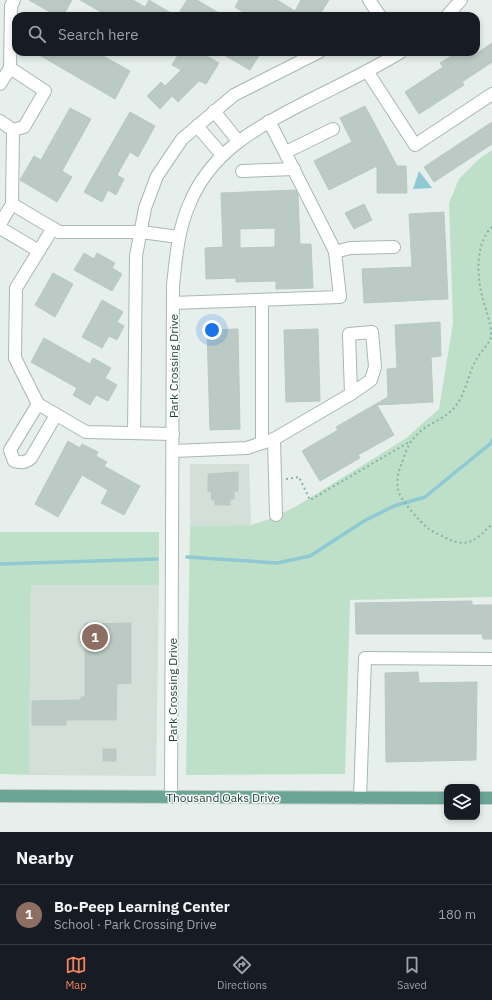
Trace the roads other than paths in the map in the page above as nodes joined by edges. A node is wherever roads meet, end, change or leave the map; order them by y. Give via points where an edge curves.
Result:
1 (14, 0) edge
2 (369, 0) edge
3 (461, 0) edge
4 (377, 12) edge
5 (450, 12) edge
6 (311, 56) edge
7 (395, 56) edge
8 (10, 68) junction
9 (367, 71) junction
10 (0, 84) edge
11 (492, 94) edge
12 (214, 111) junction
13 (0, 121) edge
14 (270, 121) junction
15 (197, 126) junction
16 (333, 129) dead end
17 (13, 130) junction
18 (238, 141) junction
19 (286, 152) junction
20 (222, 155) junction
21 (294, 169) junction
22 (242, 171) dead end
23 (12, 204) junction
24 (0, 224) edge
25 (0, 228) edge
26 (53, 228) junction
27 (141, 232) junction
28 (180, 237) junction
29 (394, 247) dead end
30 (39, 251) junction
31 (335, 252) junction
32 (262, 300) junction
33 (173, 303) junction
34 (351, 394) junction
35 (38, 404) junction
36 (56, 415) junction
37 (134, 433) junction
38 (173, 434) junction
39 (274, 439) junction
40 (262, 443) junction
41 (173, 451) junction
42 (276, 515) dead end
43 (492, 658) edge
44 (0, 796) edge
45 (171, 797) junction
46 (360, 798) junction
47 (444, 798) edge
48 (480, 798) edge
49 (492, 798) edge

1 - 8 street via 11,6
2 - 4 street
3 - 5 street
6 - 12 street via 234,95
7 - 9 street, Park Crossing Drive
8 - 10 street
8 - 17 street via 45,91 24,127
9 - 11 street via 414,145
9 - 14 street, Park Crossing Drive
12 - 15 street
12 - 18 street
13 - 17 street
14 - 18 street, Park Crossing Drive
14 - 19 street
15 - 20 street
15 - 27 street via 182,139 157,176 145,208
16 - 19 street
17 - 23 street
18 - 20 street, Park Crossing Drive
19 - 21 street
20 - 28 street, Park Crossing Drive via 196,190 183,220
21 - 22 street
21 - 31 street
23 - 24 street
23 - 26 street
25 - 30 street
26 - 27 street via 59,232
26 - 30 street
27 - 28 street
27 - 37 street via 136,256
28 - 33 street, Park Crossing Drive
29 - 31 street via 350,248
30 - 35 street via 16,288 15,358
31 - 32 street via 340,297
32 - 33 street
32 - 40 street
33 - 38 street, Park Crossing Drive
34 - 34 street via 349,334 372,332 375,367 371,380
34 - 39 street
35 - 36 street
35 - 36 street via 10,450 14,461 27,462 31,458
36 - 37 street via 86,432
37 - 38 street
38 - 41 street, Park Crossing Drive
39 - 40 street
39 - 42 street
40 - 41 street via 247,448
41 - 45 street, Park Crossing Drive
43 - 46 street via 365,658
44 - 45 main road, Thousand Oaks Drive
45 - 46 main road, Thousand Oaks Drive
46 - 47 main road, Thousand Oaks Drive
48 - 49 main road

